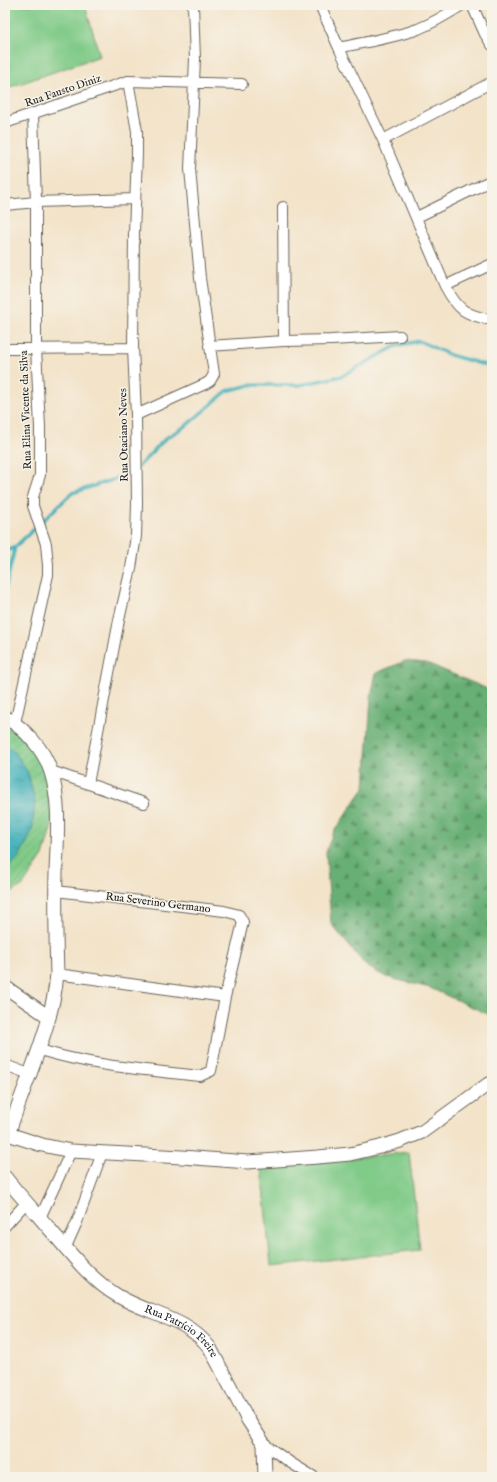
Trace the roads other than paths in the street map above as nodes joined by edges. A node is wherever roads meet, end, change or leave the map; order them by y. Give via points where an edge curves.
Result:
1 (193, 5) edge
2 (320, 5) edge
3 (462, 5) edge
4 (472, 5) edge
5 (492, 45) edge
6 (339, 48) junction
7 (128, 81) junction
8 (194, 82) junction
9 (492, 82) edge
10 (242, 84) dead end
11 (33, 114) junction
12 (5, 123) edge
13 (384, 140) junction
14 (492, 180) edge
15 (135, 199) junction
16 (36, 202) junction
17 (5, 205) edge
18 (283, 207) dead end
19 (417, 217) junction
20 (492, 264) edge
21 (445, 286) junction
22 (492, 320) edge
23 (400, 336) dead end
24 (284, 341) junction
25 (209, 346) junction
26 (36, 348) junction
27 (133, 348) junction
28 (5, 349) edge
29 (136, 415) junction
30 (10, 720) edge
31 (51, 772) junction
32 (88, 784) junction
33 (144, 803) dead end
34 (56, 891) junction
35 (57, 974) junction
36 (5, 987) edge
37 (225, 997) junction
38 (49, 1017) junction
39 (40, 1050) junction
40 (5, 1065) edge
41 (29, 1074) junction
42 (492, 1083) edge
43 (6, 1134) edge
44 (71, 1151) junction
45 (102, 1153) junction
46 (5, 1177) edge
47 (26, 1203) junction
48 (40, 1218) junction
49 (5, 1226) edge
50 (65, 1248) junction
51 (264, 1444) junction
52 (265, 1477) edge
53 (314, 1477) edge

1 - 8 street
2 - 6 street
3 - 6 street via 418,28
4 - 5 street via 484,34
6 - 13 street
7 - 8 street
7 - 11 street, Rua Fausto Diniz
7 - 15 street, Rua Otaciano Neves via 137,131
8 - 10 street
8 - 25 street via 190,169
9 - 13 street
11 - 12 street, Rua Fausto Diniz
11 - 16 street, Rua Elina Vicente da Silva
13 - 19 street
14 - 19 street
15 - 16 street
15 - 27 street, Rua Otaciano Neves
16 - 17 street
16 - 26 street, Rua Elina Vicente da Silva
18 - 24 street
19 - 21 street
20 - 21 street
21 - 22 street via 458,307 480,318
23 - 24 street
24 - 25 street
25 - 29 street via 214,374 210,381
26 - 27 street
26 - 28 street
26 - 30 street, Rua Elina Vicente da Silva via 40,475 33,506 46,544 48,575
27 - 29 street, Rua Otaciano Neves
29 - 32 street, Rua Otaciano Neves via 137,504 134,551
30 - 31 street via 32,739
31 - 32 street
31 - 34 street via 57,809
32 - 33 street
34 - 35 street
34 - 37 street, Rua Severino Germano via 118,897 239,915 243,922
35 - 37 street
35 - 38 street
36 - 38 street
37 - 39 street via 211,1071 203,1075 106,1065
38 - 39 street
39 - 41 street
40 - 41 street
41 - 43 street
42 - 45 street via 422,1132 400,1141 350,1154 248,1162
43 - 44 street
44 - 45 street
44 - 48 street
45 - 50 street
46 - 47 street, Rua Patrício Freire
47 - 48 street, Rua Patrício Freire
47 - 49 street
48 - 50 street, Rua Patrício Freire
50 - 51 street, Rua Patrício Freire via 97,1281 118,1296 179,1322 195,1332 210,1348 248,1420
51 - 52 street
51 - 53 street

